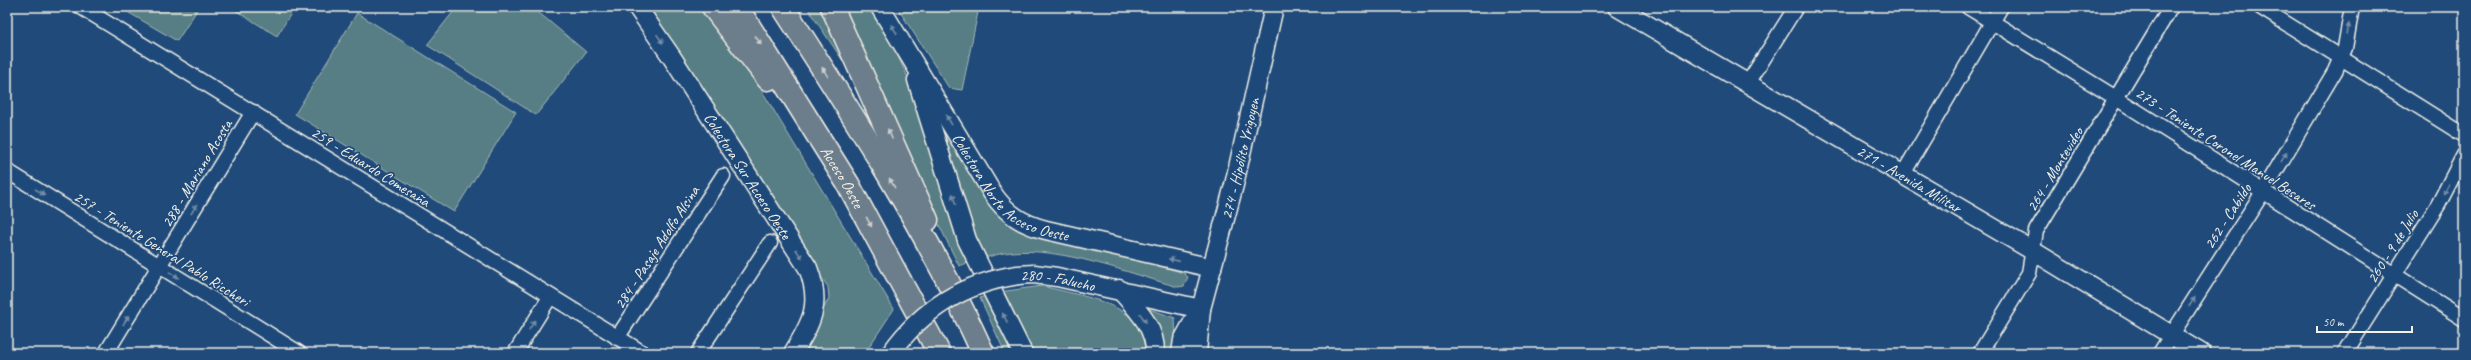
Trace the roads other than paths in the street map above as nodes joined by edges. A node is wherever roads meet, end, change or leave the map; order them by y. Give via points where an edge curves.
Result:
1 (81, 7) edge
2 (637, 7) edge
3 (713, 7) edge
4 (737, 7) edge
5 (783, 7) edge
6 (832, 7) edge
7 (880, 7) edge
8 (1274, 7) edge
9 (1617, 7) edge
10 (1796, 7) edge
11 (1968, 7) edge
12 (2001, 7) edge
13 (2171, 7) edge
14 (2260, 7) edge
15 (2352, 7) edge
16 (1993, 22) junction
17 (908, 50) junction
18 (2341, 59) junction
19 (1748, 83) junction
20 (2116, 98) junction
21 (253, 112) junction
22 (2464, 135) edge
23 (2464, 155) edge
24 (7, 171) edge
25 (1903, 174) junction
26 (723, 176) dead end
27 (848, 184) junction
28 (2263, 192) junction
29 (770, 243) dead end
30 (2033, 251) junction
31 (159, 266) junction
32 (1212, 268) junction
33 (2393, 276) junction
34 (1119, 289) junction
35 (550, 297) junction
36 (1201, 308) junction
37 (964, 312) junction
38 (2464, 319) edge
39 (2171, 335) junction
40 (617, 338) junction
41 (106, 353) edge
42 (299, 353) edge
43 (515, 353) edge
44 (642, 353) edge
45 (698, 353) edge
46 (793, 353) edge
47 (891, 353) edge
48 (939, 353) edge
49 (983, 353) edge
50 (1023, 353) edge
51 (1155, 353) edge
52 (1181, 353) edge
53 (1197, 353) edge
54 (1980, 353) edge
55 (2160, 353) edge
56 (2201, 353) edge
57 (2345, 353) edge

1 - 21 street, 259 - Eduardo Comesaña
2 -> 46 street, Colectora Sur Acceso Oeste via 808,268 814,290 813,317 810,327
3 - 27 highway
4 -> 27 highway, Acceso Oeste
37 -> 5 highway via 891,181
37 -> 6 highway via 910,180
17 -> 7 street, Colectora Norte Acceso Oeste
8 - 32 street, 274 - Hipólito Yrigoyen via 1234,185
9 - 19 street, 271 - Avenida Militar
10 - 19 street
11 - 16 street, 273 - Teniente Coronel Manuel Besares
12 - 16 street
13 - 20 street, 264 - Montevideo
14 - 18 street
18 -> 15 street, 262 - Cabildo
16 - 20 street, 273 - Teniente Coronel Manuel Besares
16 - 25 street
32 -> 17 street, Colectora Norte Acceso Oeste via 1046,230 1021,222 1010,215 993,194
50 -> 17 street via 967,240
18 - 22 street
28 -> 18 street, 262 - Cabildo
19 - 25 street, 271 - Avenida Militar
20 - 28 street, 273 - Teniente Coronel Manuel Besares
20 - 30 street, 264 - Montevideo via 2036,231
31 -> 21 street, 288 - Mariano Acosta
21 - 35 street, 259 - Eduardo Comesaña
23 -> 33 street, 260 - 9 de Julio via 2438,205
24 -> 31 street, 257 - Teniente General Pablo Riccheri
25 - 30 street, 271 - Avenida Militar
26 - 40 street, 284 - Pasaje Adolfo Alsina
27 -> 48 highway, Acceso Oeste
28 - 33 street, 273 - Teniente Coronel Manuel Besares
39 -> 28 street, 262 - Cabildo
29 - 45 street
30 - 39 street, 271 - Avenida Militar
30 - 54 street, 264 - Montevideo via 2029,273
41 -> 31 street, 288 - Mariano Acosta
31 -> 42 street, 257 - Teniente General Pablo Riccheri
32 - 36 street, 274 - Hipólito Yrigoyen
33 - 38 street, 273 - Teniente Coronel Manuel Besares
33 - 57 street, 260 - 9 de Julio
34 - 36 street, 280 - Falucho
34 - 47 street, 280 - Falucho, bridge via 1034,274 976,285 950,297 916,323
34 -> 51 street via 1148,324
35 - 40 street, 259 - Eduardo Comesaña
43 -> 35 street
36 - 52 street, 274 - Hipólito Yrigoyen via 1183,340
36 - 53 street, 274 - Hipólito Yrigoyen
37 - 49 highway
39 - 55 street, 262 - Cabildo
39 - 56 street, 271 - Avenida Militar
40 - 44 street, 259 - Eduardo Comesaña

